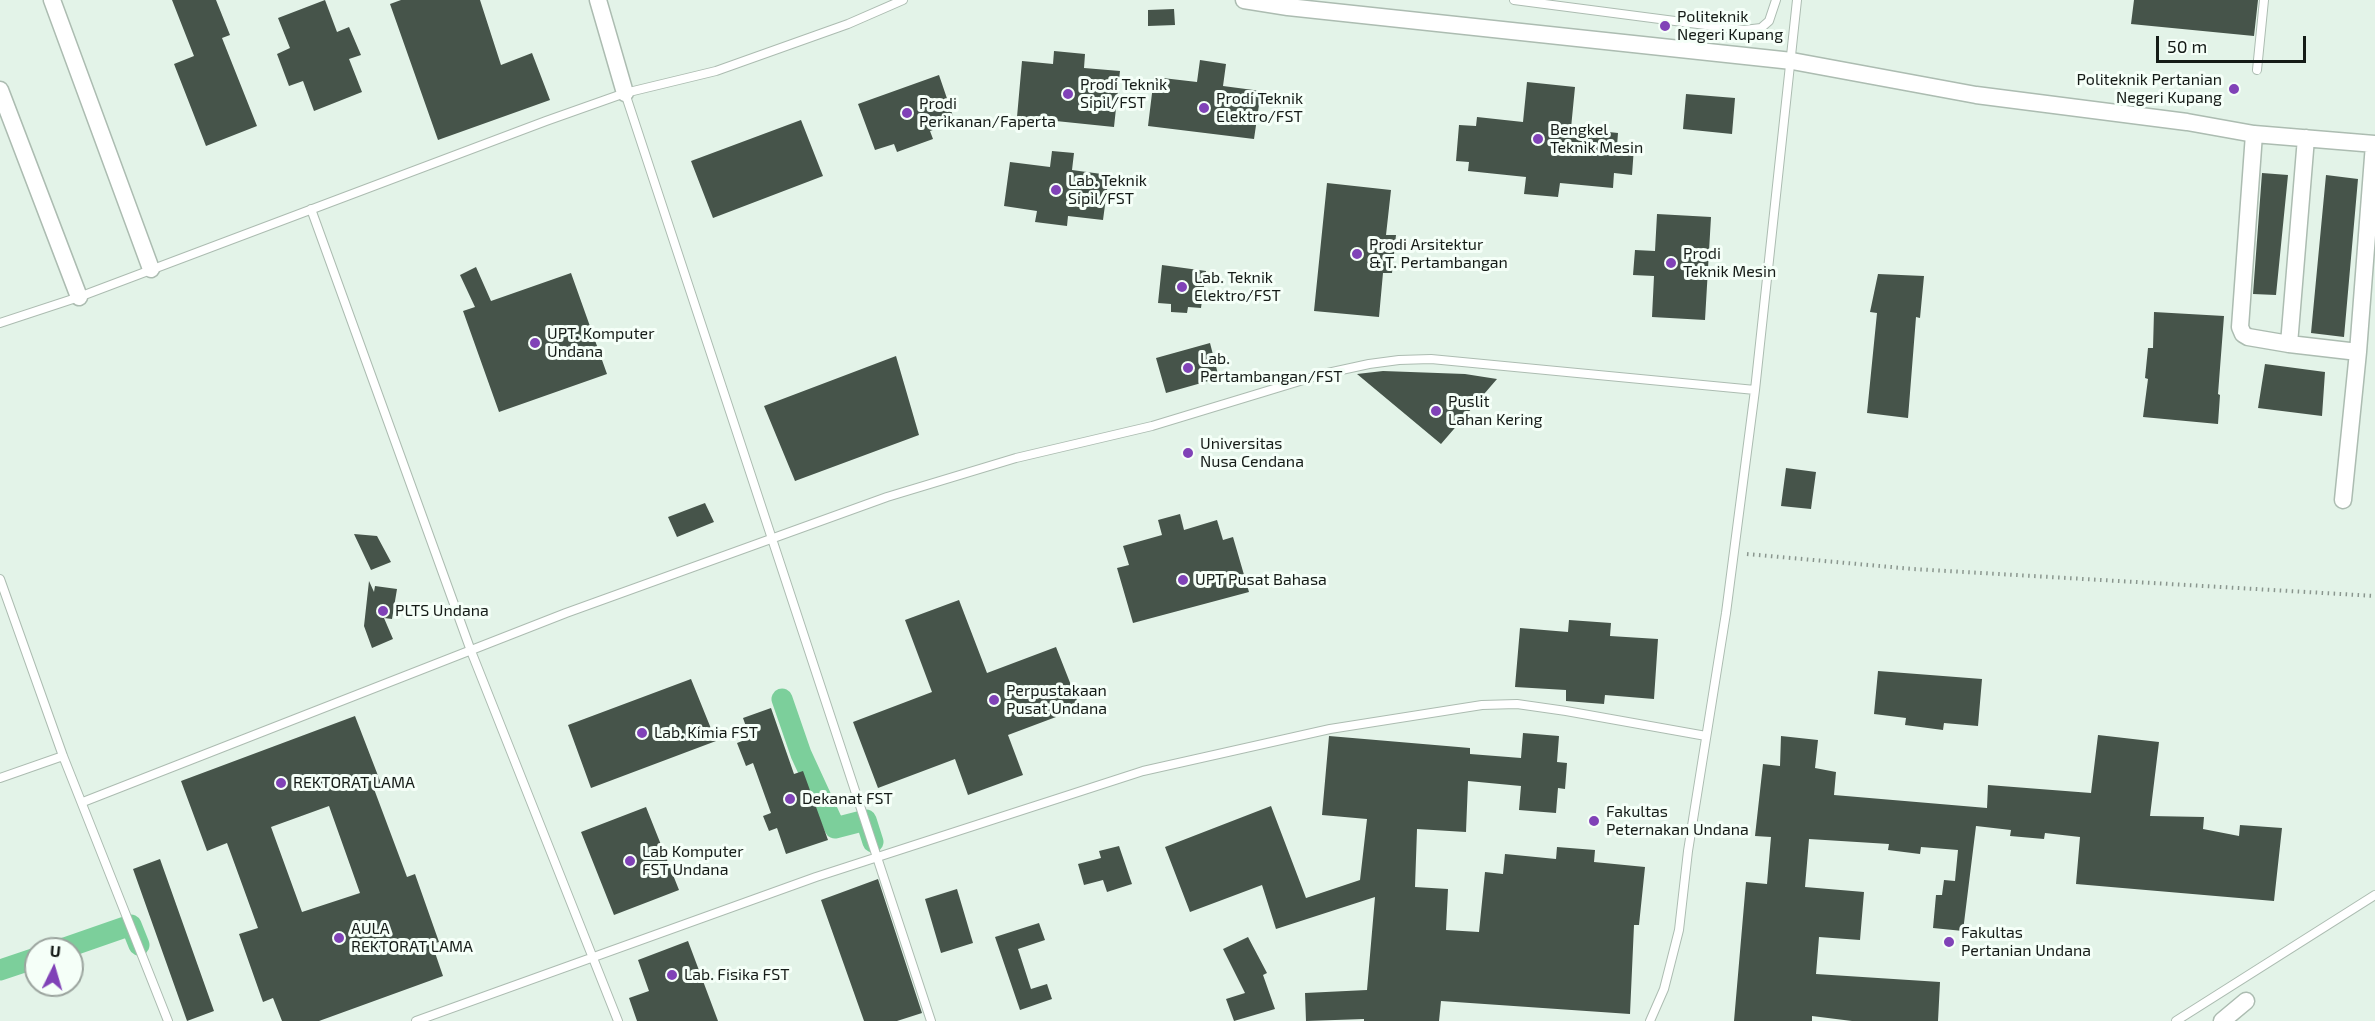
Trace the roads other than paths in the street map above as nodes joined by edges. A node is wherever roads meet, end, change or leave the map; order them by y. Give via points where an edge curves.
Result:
1 (52, 0) edge
2 (598, 0) edge
3 (903, 0) edge
4 (1244, 0) edge
5 (1514, 0) edge
6 (1776, 0) edge
7 (1797, 0) edge
8 (2264, 0) edge
9 (1792, 61) junction
10 (2257, 70) dead end
11 (0, 90) edge
12 (625, 93) junction
13 (2254, 134) junction
14 (2306, 138) junction
15 (2374, 144) edge
16 (311, 209) junction
17 (152, 269) junction
18 (79, 297) junction
19 (0, 322) edge
20 (2289, 344) junction
21 (2358, 352) junction
22 (1755, 390) junction
23 (2343, 500) dead end
24 (772, 540) junction
25 (0, 579) edge
26 (471, 651) junction
27 (1706, 736) junction
28 (63, 756) junction
29 (0, 778) edge
30 (83, 802) junction
31 (879, 858) junction
32 (2375, 895) edge
33 (592, 957) junction
34 (2246, 1001) dead end
35 (168, 1021) edge
36 (416, 1021) edge
37 (618, 1021) edge
38 (931, 1021) edge
39 (1650, 1021) edge
40 (2176, 1021) edge
41 (2222, 1021) edge

1 - 17 street
2 - 12 street
3 - 12 lane via 716,71
4 - 9 street
5 - 6 lane via 1744,30 1761,28 1769,21
7 - 9 lane
8 - 10 lane
9 - 13 street via 1976,95
9 - 22 lane
11 - 18 street
12 - 16 lane
12 - 24 lane
13 - 14 street
13 - 20 street via 2240,327 2248,337
14 - 15 street
14 - 20 street
15 - 21 street
16 - 17 lane
16 - 26 lane
17 - 18 lane
18 - 19 lane
20 - 21 street
21 - 23 street
22 - 24 lane via 1431,359 1369,364 1323,374 1152,426 951,477
22 - 27 lane
24 - 26 lane
24 - 31 lane
25 - 28 lane
26 - 30 lane
26 - 33 lane
27 - 31 lane via 1517,704 1482,705 1330,729 1143,771
27 - 39 lane via 1679,930 1664,988
28 - 29 lane
28 - 30 lane
30 - 35 lane
31 - 33 lane
31 - 38 lane
32 - 40 lane
33 - 36 lane
33 - 37 lane
34 - 41 street

